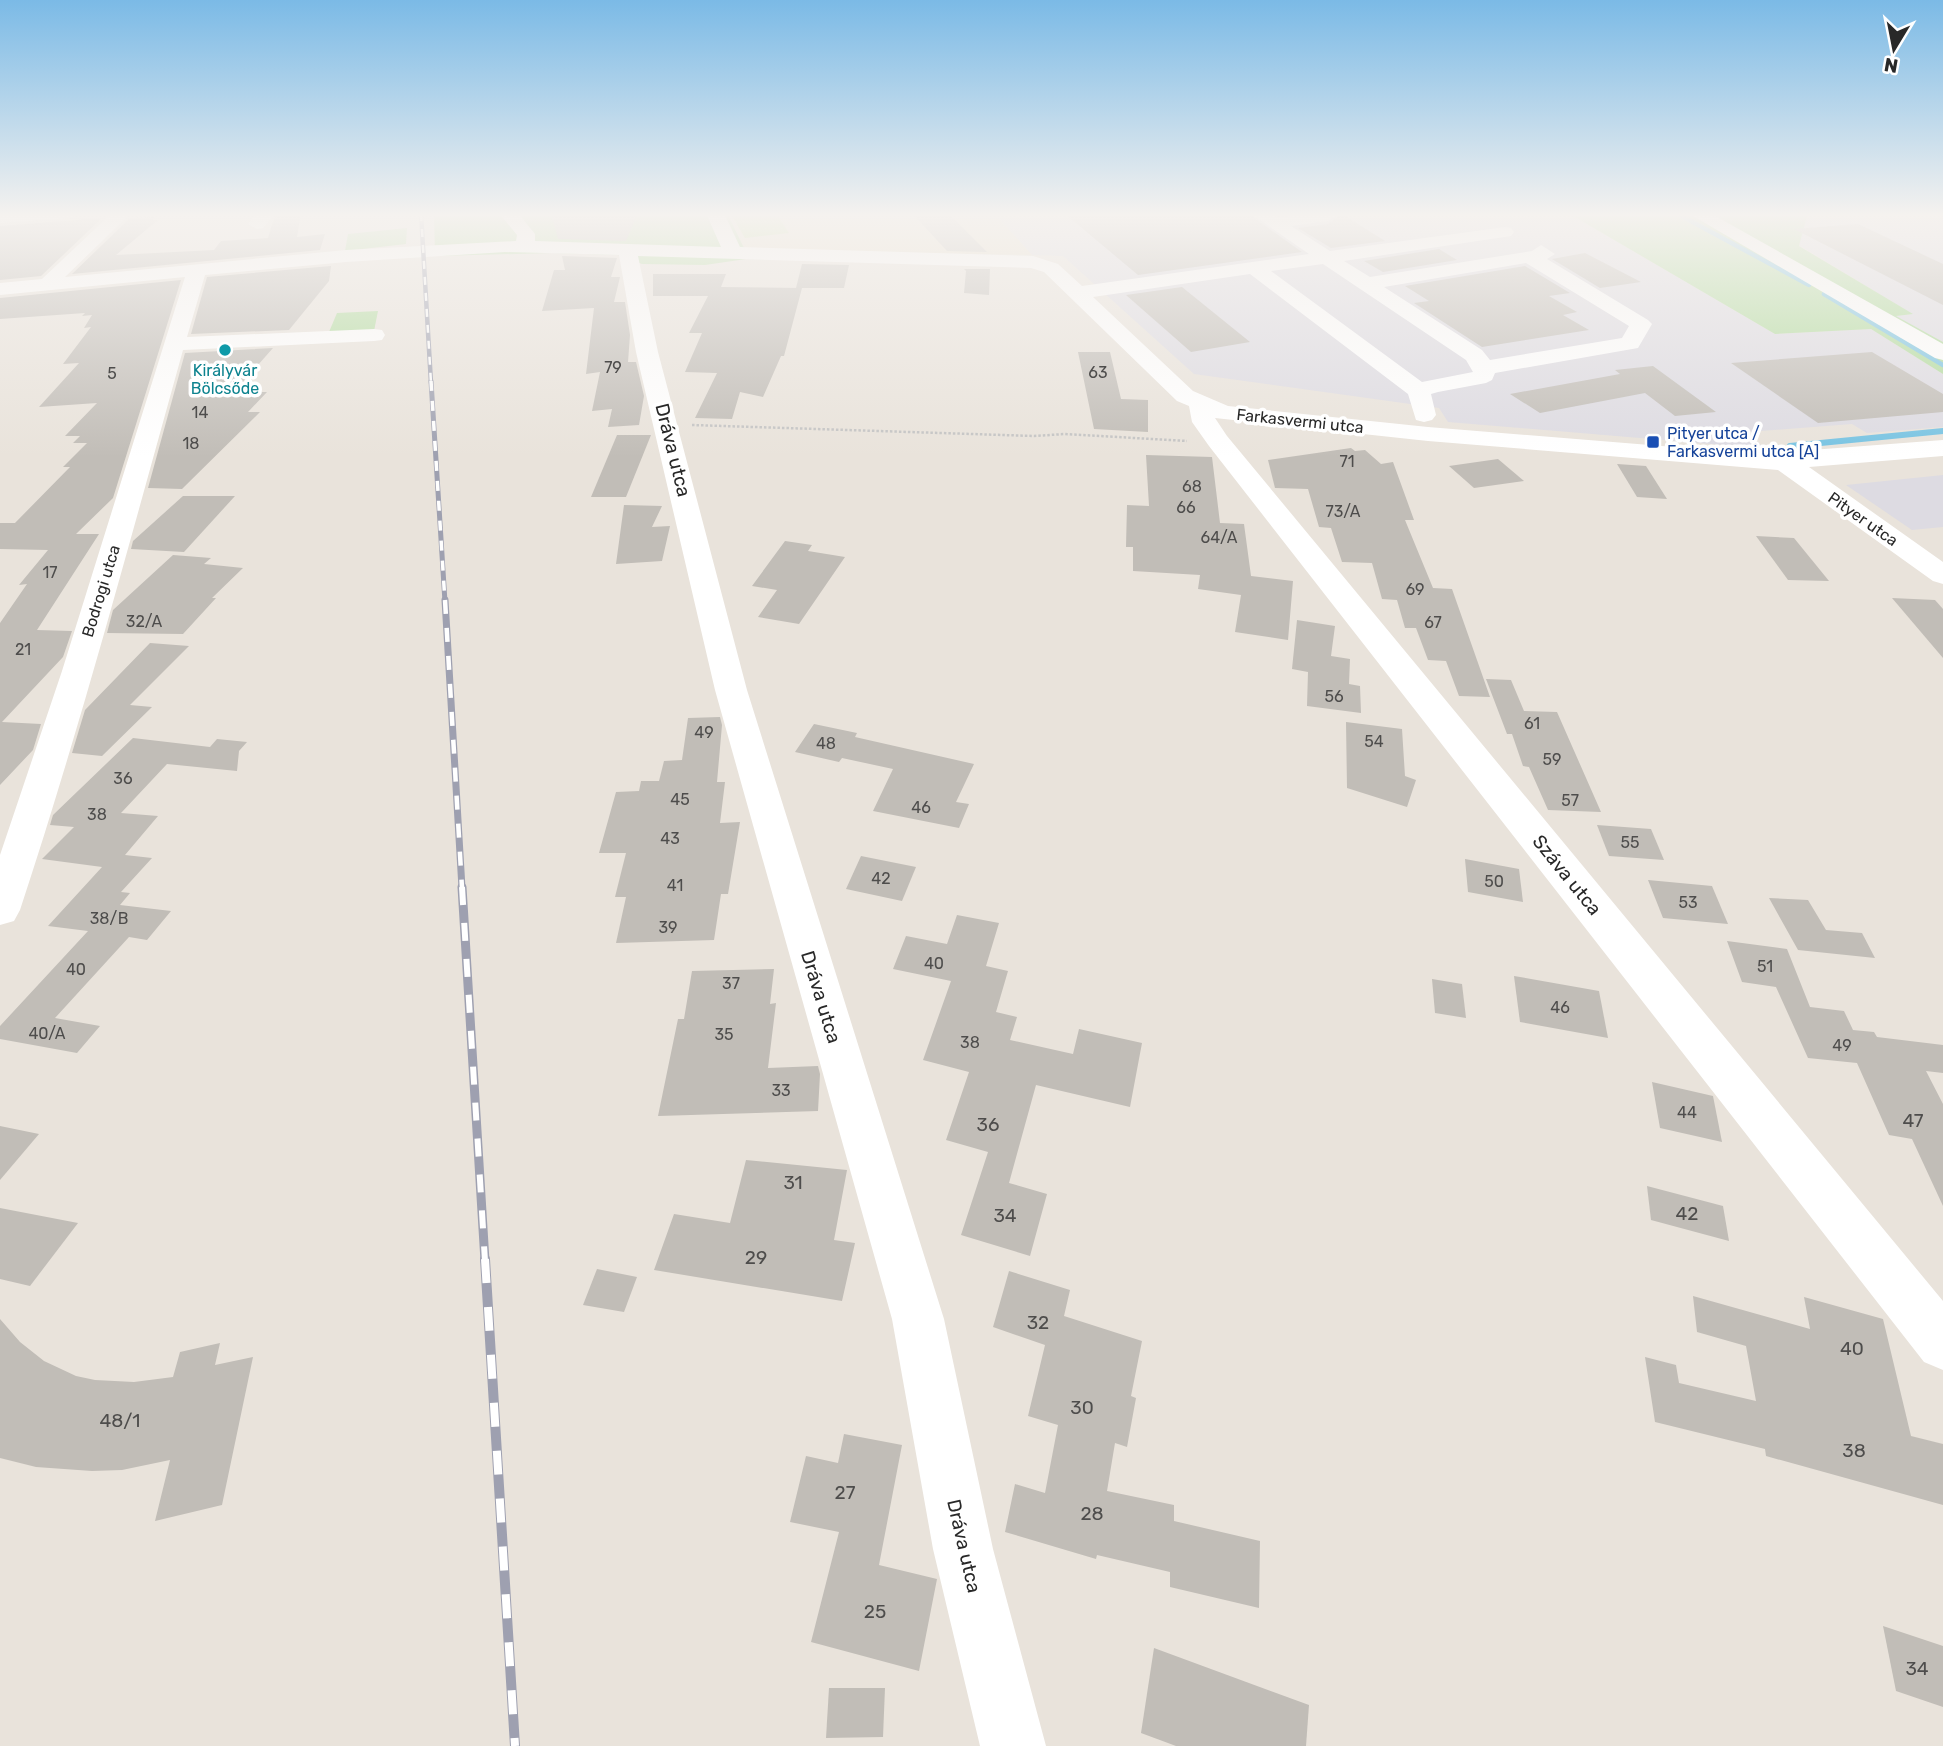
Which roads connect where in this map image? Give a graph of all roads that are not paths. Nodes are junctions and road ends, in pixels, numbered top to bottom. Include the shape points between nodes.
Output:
1 (189, 294) edge
2 (637, 294) edge
3 (1078, 294) edge
4 (1290, 294) edge
5 (1383, 294) edge
6 (1592, 294) edge
7 (1852, 294) edge
8 (374, 335) dead end
9 (174, 344) junction
10 (1943, 353) edge
11 (1483, 368) junction
12 (1419, 391) junction
13 (1200, 404) junction
14 (1428, 434) junction
15 (1943, 448) edge
16 (1786, 456) junction
17 (1849, 457) junction
18 (1881, 479) dead end
19 (1943, 575) edge
20 (0, 910) edge
21 (1943, 1343) edge
22 (1013, 1746) edge

1 - 9 street, Bodrogi utca
2 - 22 street, Dráva utca via 647,352 732,690 918,1319 963,1549
3 - 13 street, Farkasvermi utca via 1185,396
4 - 12 street
5 - 11 street via 1474,355
6 - 11 street via 1641,324 1630,343
7 - 10 street
8 - 9 street
9 - 20 street, Bodrogi utca via 37,808
11 - 12 street via 1485,375 1478,378
12 - 14 street
13 - 14 street, Farkasvermi utca via 1241,416
13 - 21 street, Száva utca via 1204,422 1218,441
14 - 16 street, Farkasvermi utca
15 - 17 street, Farkasvermi utca
16 - 17 street, Farkasvermi utca
16 - 19 street, Pityer utca
17 - 18 street

